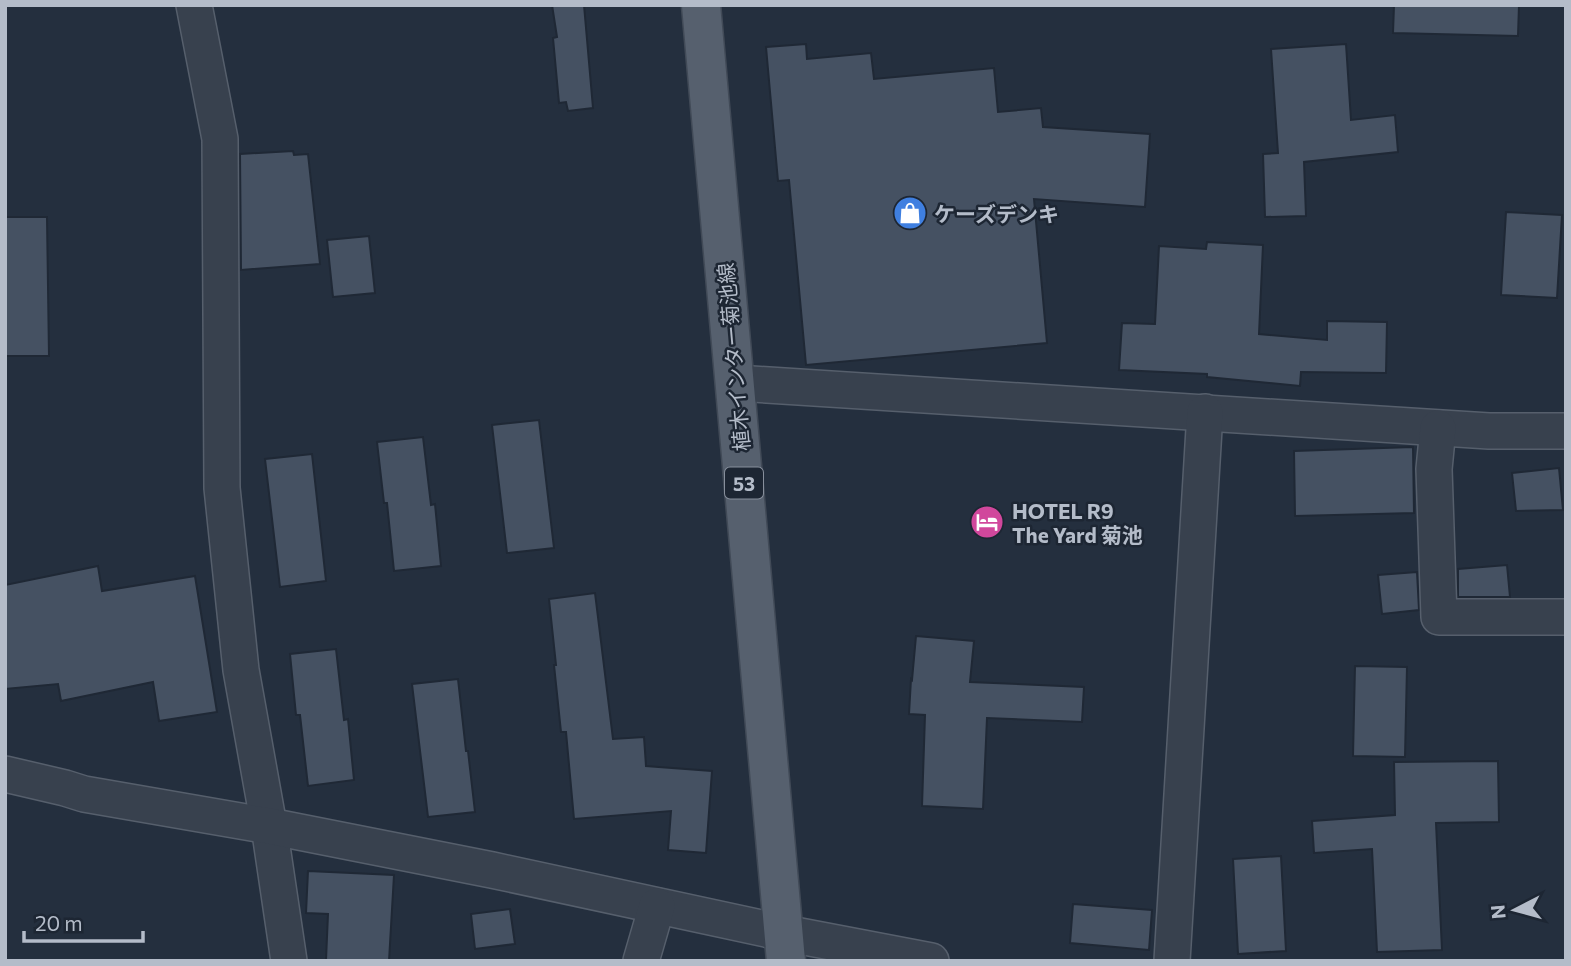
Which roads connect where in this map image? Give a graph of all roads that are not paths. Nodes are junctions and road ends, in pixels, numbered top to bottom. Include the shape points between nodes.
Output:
1 (194, 5) edge
2 (701, 5) edge
3 (736, 383) junction
4 (1205, 412) junction
5 (1438, 428) junction
6 (1566, 431) edge
7 (1566, 617) edge
8 (5, 774) edge
9 (269, 826) junction
10 (657, 906) junction
11 (785, 947) edge
12 (289, 961) edge
13 (642, 961) edge
14 (931, 961) edge
15 (1172, 961) edge

1 - 9 street via 220,139 222,488 241,670
2 - 3 main road, 植木インター菊池線 / 53
3 - 4 street
3 - 11 main road, 植木インター菊池線 / 53
4 - 5 street
4 - 15 street
5 - 6 street
5 - 7 street via 1434,469 1439,617
8 - 9 street via 84,794
9 - 10 street
9 - 12 street
10 - 11 street
10 - 13 street
11 - 14 street

